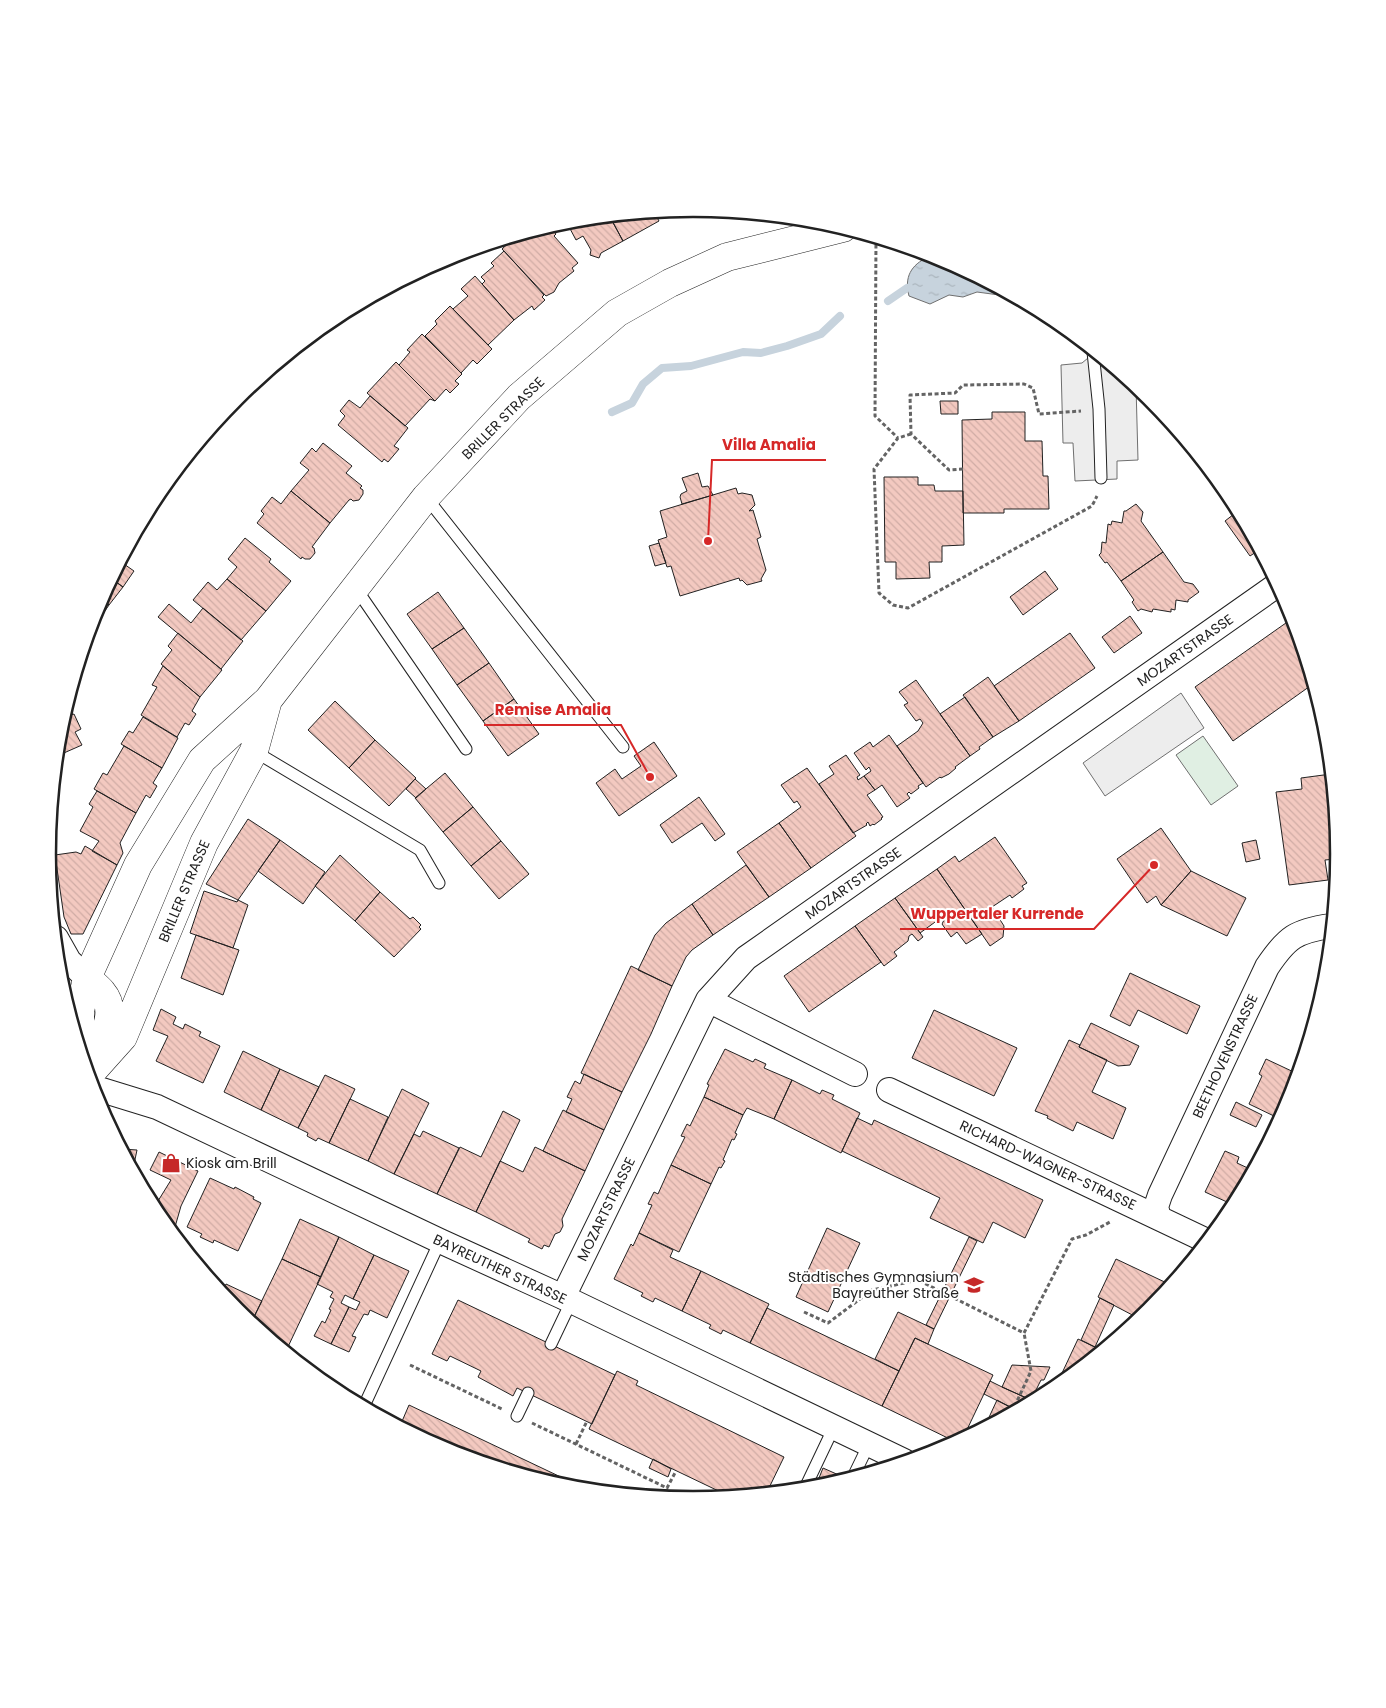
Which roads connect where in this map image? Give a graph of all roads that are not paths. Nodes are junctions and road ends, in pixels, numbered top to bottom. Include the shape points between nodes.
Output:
1 (828, 232) edge
2 (1094, 359) edge
3 (1101, 478) road end
4 (426, 497) junction
5 (355, 587) junction
6 (1272, 589) edge
7 (268, 700) junction
8 (623, 747) dead end
9 (466, 749) dead end
10 (254, 751) junction
11 (439, 883) dead end
12 (1325, 927) edge
13 (64, 953) edge
14 (87, 978) junction
15 (708, 1000) junction
16 (80, 1026) edge
17 (91, 1061) edge
18 (94, 1069) edge
19 (855, 1074) dead end
20 (102, 1090) edge
21 (889, 1090) dead end
22 (1159, 1218) junction
23 (1201, 1238) edge
24 (440, 1242) junction
25 (567, 1299) junction
26 (551, 1344) dead end
27 (528, 1393) dead end
28 (367, 1400) edge
29 (517, 1416) road end
30 (834, 1427) junction
31 (869, 1444) junction
32 (897, 1457) edge
33 (857, 1469) edge
34 (810, 1480) edge

1 - 4 main road, BRILLER STRASSE via 727,257 670,283 617,313 519,397
2 - 3 lane
4 - 5 main road, BRILLER STRASSE
4 - 8 lane
5 - 7 main road, BRILLER STRASSE
5 - 9 lane
6 - 15 street, MOZARTSTRASSE via 746,958
7 - 10 main road, BRILLER STRASSE
7 - 14 main road, BRILLER STRASSE via 202,760 138,865
10 - 11 lane via 420,850
10 - 18 main road, BRILLER STRASSE via 204,843 123,1037
12 - 22 street, BEETHOVENSTRASSE via 1295,935 1268,967 1160,1195 1156,1206
13 - 14 street
14 - 16 main road, BRILLER STRASSE
14 - 17 main road via 102,992 108,1002 110,1016
15 - 19 street
15 - 25 street, MOZARTSTRASSE
20 - 24 street, BAYREUTHER STRASSE via 157,1106
21 - 22 street, RICHARD-WAGNER-STRASSE
22 - 23 street, RICHARD-WAGNER-STRASSE
24 - 25 street, BAYREUTHER STRASSE
24 - 28 lane
25 - 26 lane
25 - 30 street, BAYREUTHER STRASSE
27 - 29 lane
30 - 31 street, BAYREUTHER STRASSE
30 - 34 lane
31 - 32 street, BAYREUTHER STRASSE
31 - 33 lane

